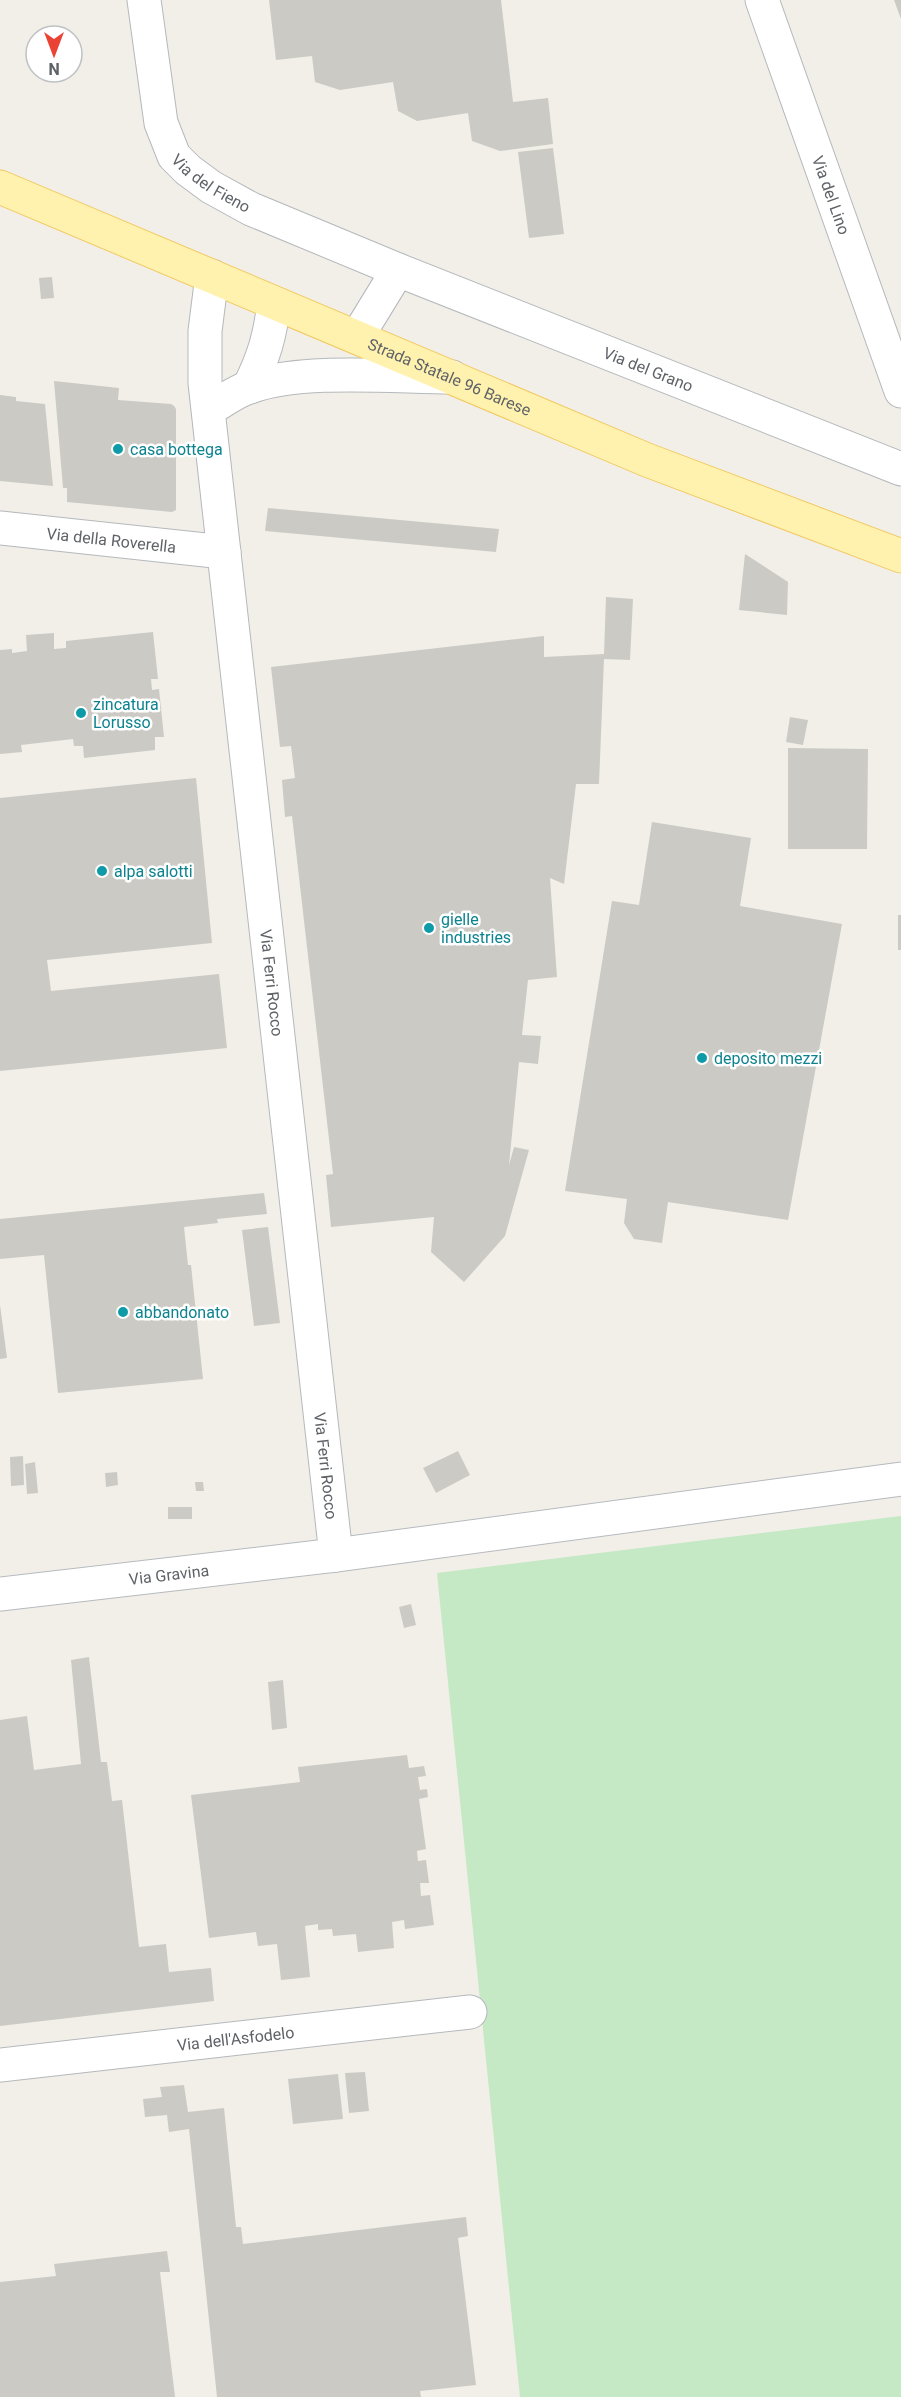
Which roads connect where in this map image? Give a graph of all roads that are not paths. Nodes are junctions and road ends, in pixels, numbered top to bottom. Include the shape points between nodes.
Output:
1 (144, 0) edge
2 (762, 0) edge
3 (0, 187) edge
4 (398, 270) junction
5 (212, 276) junction
6 (274, 303) junction
7 (888, 314) edge
8 (357, 337) junction
9 (452, 377) junction
10 (249, 387) junction
11 (901, 392) edge
12 (209, 409) junction
13 (901, 469) edge
14 (0, 528) edge
15 (224, 552) junction
16 (901, 556) edge
17 (901, 1479) edge
18 (336, 1555) junction
19 (0, 1594) edge
20 (470, 2012) dead end
21 (0, 2065) edge

1 - 4 street, Via del Fieno via 160,123 174,156 211,187 251,209
2 - 7 street, Via del Lino
3 - 5 main road, Strada Statale 96 Barese
4 - 8 street
4 - 13 street, Via del Grano
5 - 6 main road, Strada Statale 96 Barese
5 - 12 street, Via Ferri Rocco via 205,331
6 - 8 main road, Strada Statale 96 Barese
6 - 10 street via 263,360
7 - 11 street, Via del Lino
8 - 9 main road, Strada Statale 96 Barese
9 - 10 street via 329,376
9 - 16 main road, Strada Statale 96 Barese via 647,460
10 - 12 street
12 - 15 street, Via Ferri Rocco
14 - 15 street, Via della Roverella
15 - 18 street, Via Ferri Rocco
17 - 18 street, Via Gravina
18 - 19 street, Via Gravina
20 - 21 street, Via dell'Asfodelo

